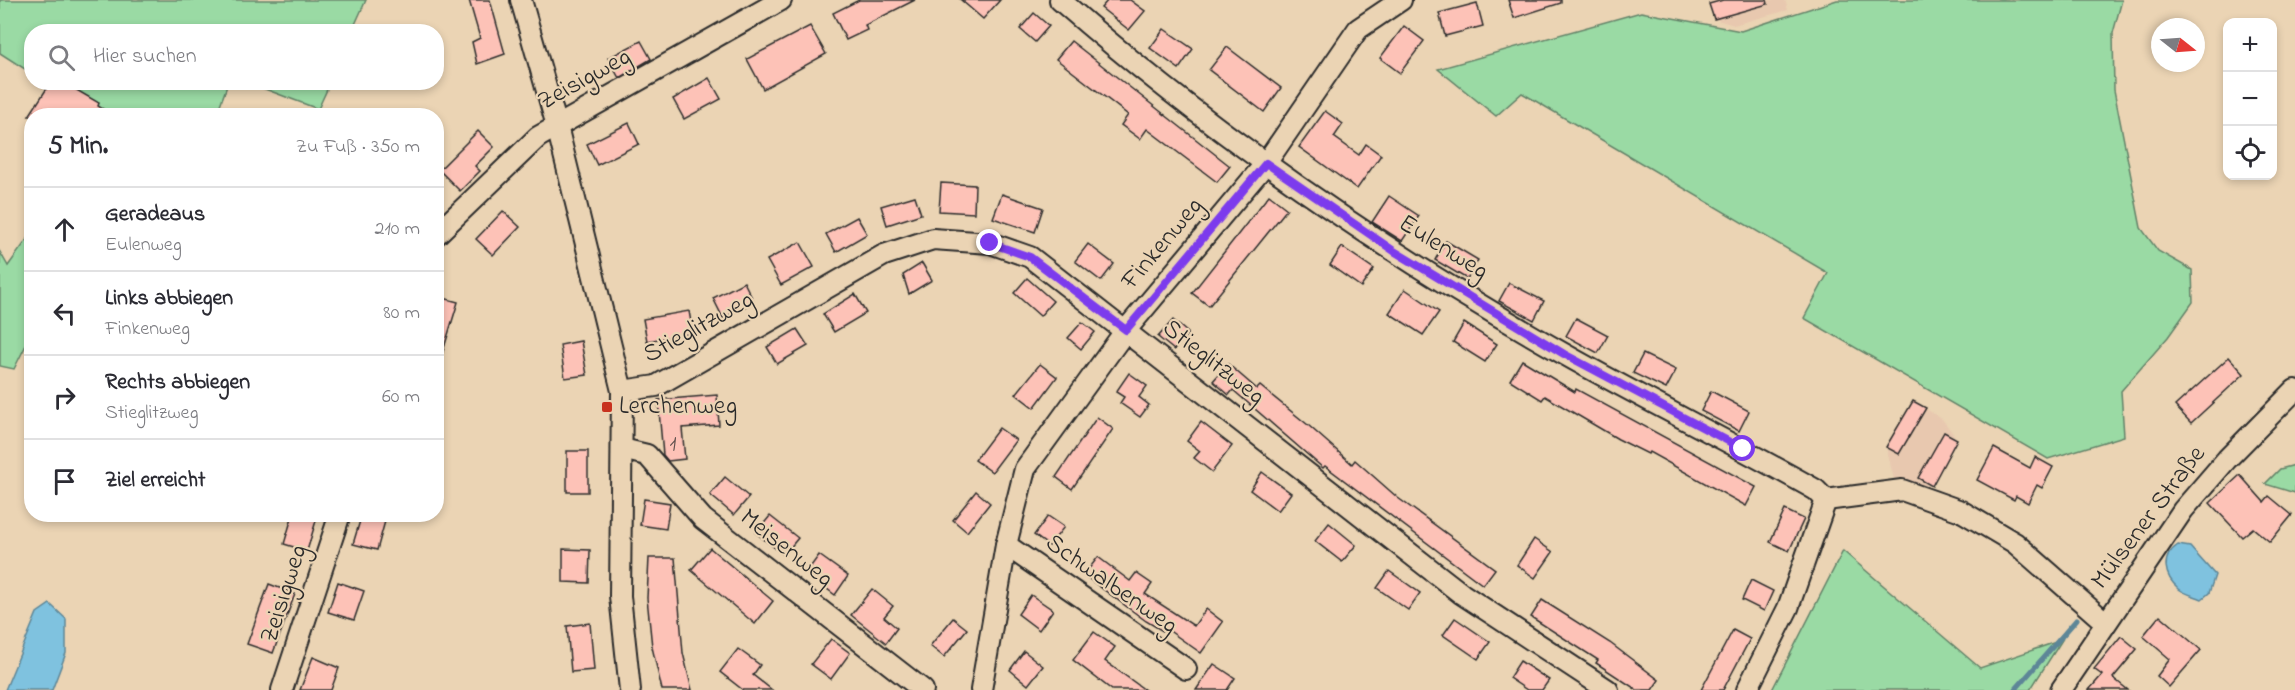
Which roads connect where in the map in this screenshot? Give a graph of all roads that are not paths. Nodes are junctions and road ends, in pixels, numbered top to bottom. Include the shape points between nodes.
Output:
1 (521, 0) edge
2 (781, 0) edge
3 (1060, 0) edge
4 (1401, 0) edge
5 (557, 126) junction
6 (1266, 163) junction
7 (444, 227) edge
8 (1126, 330) junction
9 (2295, 390) edge
10 (622, 391) junction
11 (622, 449) junction
12 (1826, 500) junction
13 (337, 522) edge
14 (1006, 545) junction
15 (2105, 622) junction
16 (1186, 669) dead end
17 (282, 690) edge
18 (630, 690) edge
19 (924, 690) edge
20 (981, 690) edge
21 (1608, 690) edge
22 (1748, 690) edge
23 (2061, 690) edge

1 - 5 street
2 - 5 street, Zeisigweg
3 - 6 street, Eulenweg
4 - 6 street, Finkenweg via 1358,30
5 - 7 street, Zeisigweg via 538,137
5 - 10 street
6 - 8 street, Finkenweg
6 - 12 street, Eulenweg via 1394,251 1554,348 1774,466
8 - 10 street, Stieglitzweg via 1030,257 990,243 933,239 884,255 656,386
8 - 14 street, Finkenweg via 1025,469
8 - 21 street, Stieglitzweg via 1462,594
9 - 15 street, Mülsener Straße via 2183,510
10 - 11 street
11 - 18 street via 620,596
11 - 19 street, Meisenweg via 647,455 703,519
12 - 15 street via 1902,490 1961,511 2014,543
12 - 22 street via 1788,608
13 - 17 street, Zeisigweg
14 - 16 street, Schwalbenweg
14 - 20 street, Finkenweg
15 - 23 street, Mülsener Straße

